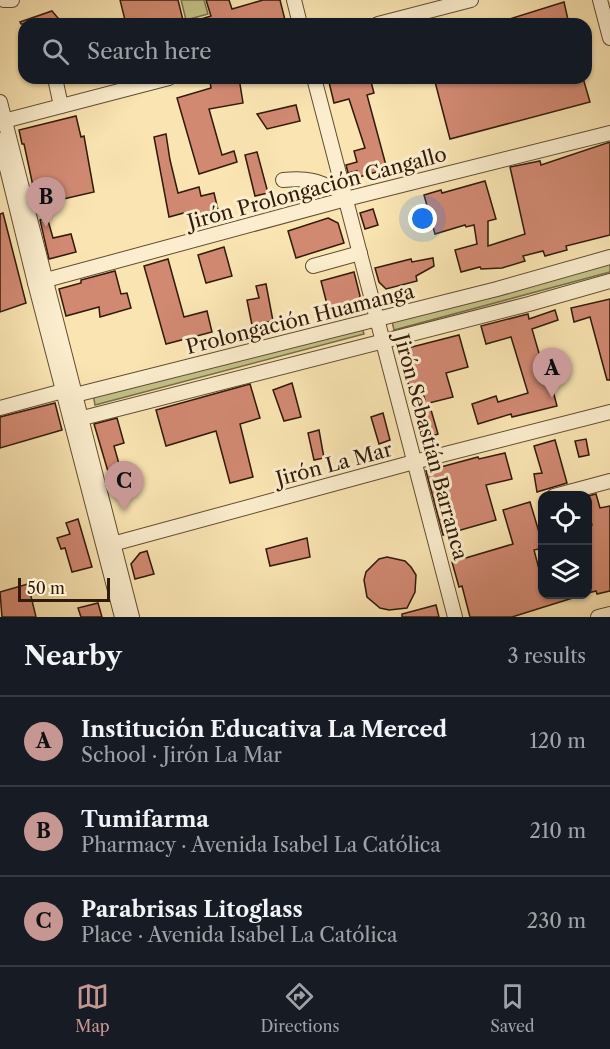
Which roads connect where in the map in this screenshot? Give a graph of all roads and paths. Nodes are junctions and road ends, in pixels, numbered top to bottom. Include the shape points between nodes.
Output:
1 (4, 0) edge
2 (12, 0) edge
3 (294, 0) edge
4 (471, 0) edge
5 (600, 0) edge
6 (298, 18) edge
7 (401, 18) edge
8 (610, 38) edge
9 (56, 84) edge
10 (146, 84) edge
11 (316, 84) edge
12 (0, 102) edge
13 (61, 106) junction
14 (2, 121) edge
15 (610, 133) edge
16 (0, 140) edge
17 (283, 180) dead end
18 (345, 196) junction
19 (360, 253) junction
20 (610, 257) edge
21 (313, 266) dead end
22 (610, 281) edge
23 (40, 282) junction
24 (377, 319) junction
25 (383, 342) junction
26 (69, 393) junction
27 (0, 408) edge
28 (610, 412) edge
29 (76, 420) junction
30 (414, 462) junction
31 (610, 481) edge
32 (570, 491) edge
33 (109, 545) junction
34 (610, 614) edge
35 (122, 617) edge
36 (132, 617) edge
37 (455, 617) edge
38 (598, 617) edge

1 - 2 street
3 - 6 street
4 - 7 street
5 - 8 street
9 - 13 street
10 - 13 street
11 - 18 street, Jirón Sebastián Barranca
12 - 14 street
13 - 14 street
14 - 23 street
15 - 18 street, Jirón Prolongación Cangallo
16 - 23 street
17 - 18 street via 303,178
18 - 19 street, Jirón Sebastián Barranca
18 - 23 street, Jirón Prolongación Cangallo
19 - 21 street
19 - 24 street, Jirón Sebastián Barranca
20 - 24 street, Prolongación Huamanga
22 - 25 street
23 - 26 street
24 - 25 street, Jirón Sebastián Barranca
24 - 26 street, Prolongación Huamanga
25 - 29 street
25 - 30 street, Jirón Sebastián Barranca
26 - 27 street, Prolongación Huamanga
26 - 29 street
28 - 30 street, Jirón La Mar
29 - 33 street
30 - 33 street, Jirón La Mar
30 - 37 street, Jirón Sebastián Barranca
31 - 32 street
33 - 35 street
33 - 36 street
34 - 38 street

